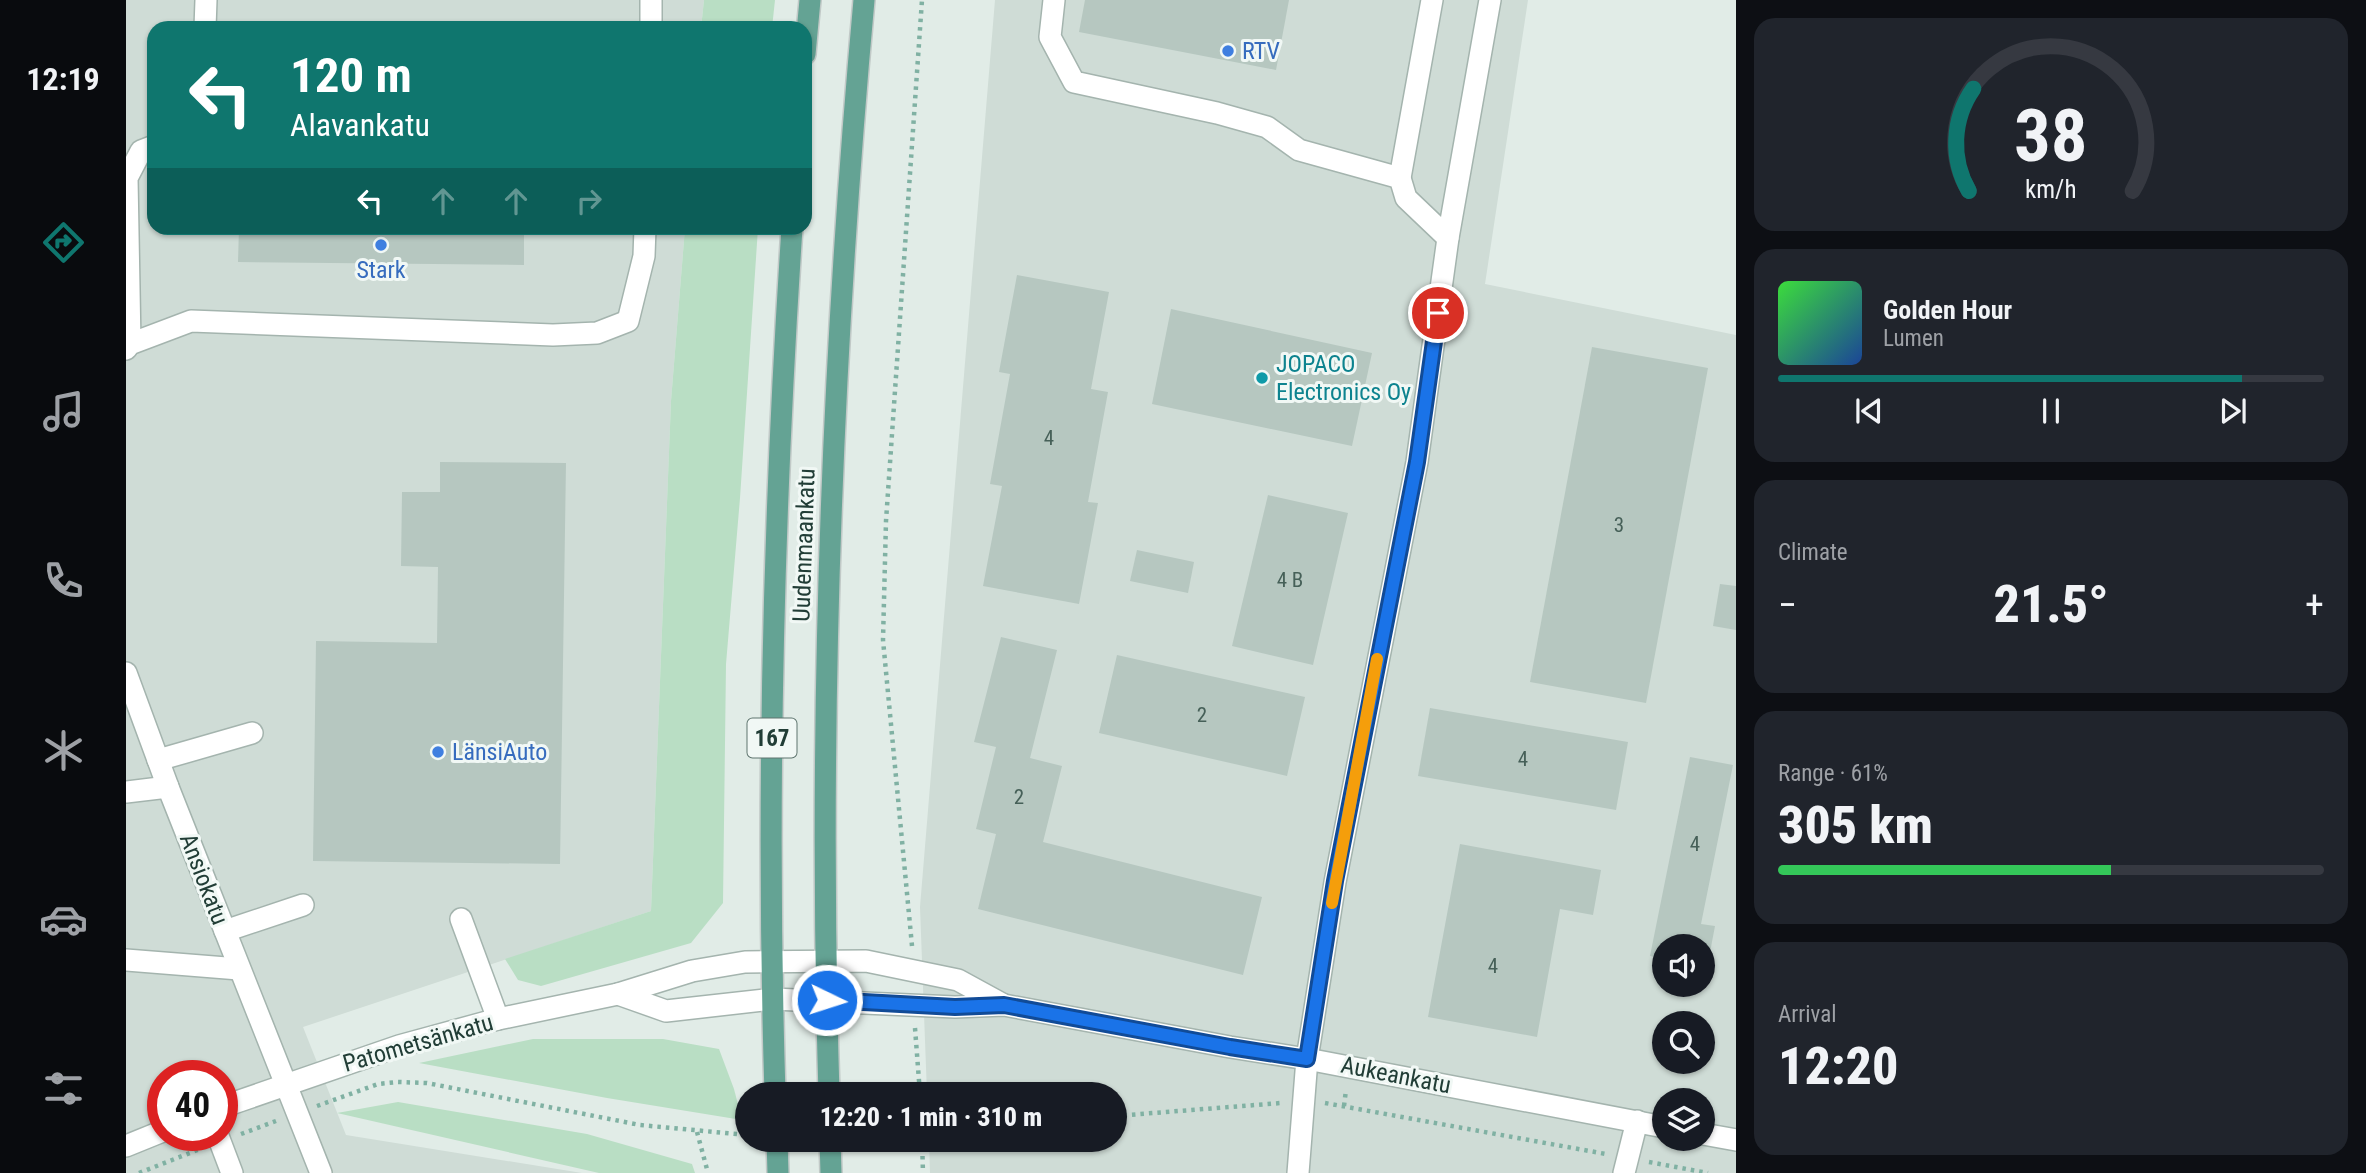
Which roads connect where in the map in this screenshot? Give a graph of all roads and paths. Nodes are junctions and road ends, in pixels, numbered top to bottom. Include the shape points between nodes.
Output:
1 (206, 0) edge
2 (651, 0) edge
3 (810, 0) edge
4 (864, 0) edge
5 (922, 0) edge
6 (1054, 0) edge
7 (1432, 0) edge
8 (1490, 0) edge
9 (205, 21) edge
10 (650, 21) edge
11 (808, 21) edge
12 (147, 149) edge
13 (1400, 178) junction
14 (645, 235) edge
15 (792, 235) edge
16 (1448, 238) junction
17 (128, 347) edge
18 (126, 673) edge
19 (252, 733) dead end
20 (158, 760) junction
21 (168, 787) junction
22 (126, 792) edge
23 (303, 905) dead end
24 (461, 919) dead end
25 (225, 931) junction
26 (912, 946) dead end
27 (126, 960) edge
28 (772, 962) junction
29 (826, 962) junction
30 (239, 969) junction
31 (618, 994) junction
32 (773, 999) junction
33 (827, 1000) junction
34 (1004, 1005) junction
35 (498, 1019) junction
36 (915, 1027) dead end
37 (1307, 1059) junction
38 (775, 1082) edge
39 (829, 1082) edge
40 (919, 1082) edge
41 (285, 1084) junction
42 (238, 1101) edge
43 (1304, 1101) junction
44 (297, 1114) junction
45 (1127, 1115) edge
46 (1637, 1122) junction
47 (1652, 1125) edge
48 (697, 1132) junction
49 (238, 1133) edge
50 (735, 1134) edge
51 (1715, 1136) edge
52 (147, 1137) edge
53 (1736, 1140) edge
54 (126, 1146) edge
55 (191, 1151) edge
56 (224, 1151) edge
57 (777, 1152) edge
58 (830, 1152) edge
59 (922, 1152) edge
60 (1625, 1166) edge
61 (139, 1173) edge
62 (232, 1173) edge
63 (321, 1173) edge
64 (708, 1173) edge
65 (778, 1173) edge
66 (831, 1173) edge
67 (923, 1173) edge
68 (1298, 1173) edge
69 (1708, 1173) edge

1 - 9 street
2 - 10 street
3 - 11 main road
4 - 29 main road, Uudenmaankatu via 848,180 828,577
5 - 26 path via 888,494 883,640
6 - 13 street via 1049,37 1074,82 1266,127 1299,150
7 - 13 street
8 - 16 street
12 - 17 street via 141,151 127,178
13 - 16 street via 1406,198
14 - 17 street via 628,321 597,333 191,321
15 - 28 main road, Uudenmaankatu / 167 via 777,514
16 - 37 street via 1417,462 1338,868
18 - 20 street, Ansiokatu
19 - 20 street
20 - 21 street, Ansiokatu
21 - 22 street
21 - 25 street, Ansiokatu
23 - 25 street
24 - 35 street
25 - 30 street, Ansiokatu
27 - 30 street
28 - 29 street, Patometsänkatu
28 - 31 street, Patometsänkatu via 692,971
28 - 32 main road, Uudenmaankatu / 167
29 - 33 main road, Uudenmaankatu
29 - 34 street, Aukeankatu via 866,961 958,980
30 - 41 street, Ansiokatu
31 - 32 street via 666,1011
31 - 35 street, Patometsänkatu
32 - 33 street, Aukeankatu
32 - 38 main road, Uudenmaankatu / 167
33 - 34 street, Aukeankatu
33 - 39 main road, Uudenmaankatu
34 - 37 street, Aukeankatu
35 - 41 street, Patometsänkatu
36 - 40 path
37 - 43 street
37 - 46 street, Aukeankatu
41 - 42 street, Patometsänkatu
41 - 44 street, Ansiokatu
43 - 45 path
43 - 60 path
43 - 68 street
44 - 48 path via 377,1084 427,1083
44 - 49 path
44 - 63 street, Ansiokatu
46 - 47 street, Aukeankatu
46 - 60 street
48 - 50 path
48 - 64 path
51 - 53 street
52 - 54 street
55 - 61 path
56 - 62 street
57 - 65 main road
58 - 66 main road
59 - 67 path
60 - 69 path

